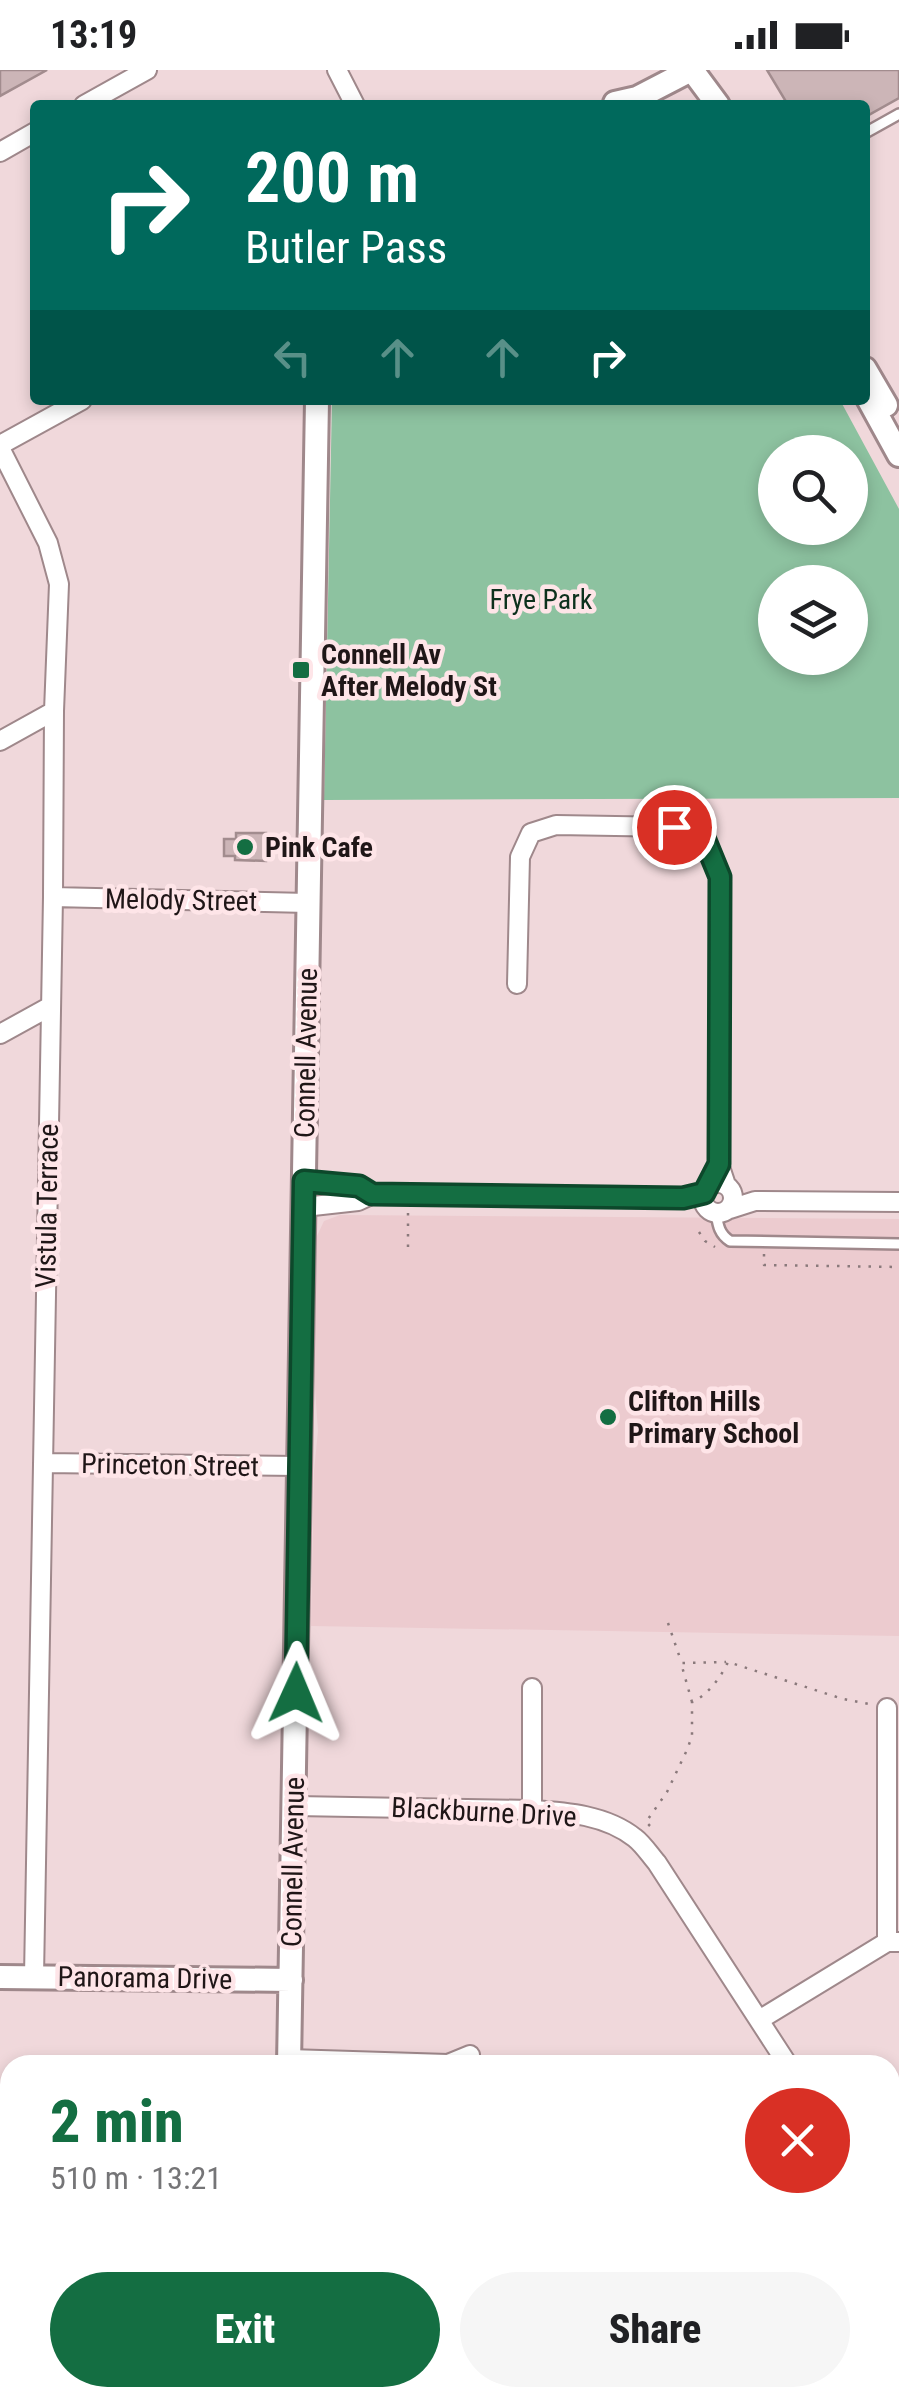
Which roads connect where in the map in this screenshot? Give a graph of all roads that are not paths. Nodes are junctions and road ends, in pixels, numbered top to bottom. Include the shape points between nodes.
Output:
1 (147, 70) edge
2 (336, 70) edge
3 (681, 71) edge
4 (93, 100) edge
5 (352, 100) edge
6 (618, 100) edge
7 (700, 100) edge
8 (713, 100) edge
9 (899, 114) edge
10 (870, 130) edge
11 (30, 135) edge
12 (0, 152) edge
13 (870, 377) edge
14 (870, 402) edge
15 (73, 405) edge
16 (316, 405) edge
17 (899, 424) edge
18 (0, 447) edge
19 (899, 455) edge
20 (54, 711) junction
21 (0, 741) edge
22 (53, 898) junction
23 (308, 903) junction
24 (518, 984) dead end
25 (50, 1006) junction
26 (0, 1034) edge
27 (304, 1181) junction
28 (372, 1194) junction
29 (717, 1197) junction
30 (899, 1202) edge
31 (304, 1206) junction
32 (899, 1244) edge
33 (43, 1463) junction
34 (298, 1466) junction
35 (532, 1688) dead end
36 (887, 1708) dead end
37 (294, 1806) junction
38 (532, 1810) junction
39 (893, 1942) edge
40 (0, 1976) edge
41 (34, 1977) junction
42 (291, 1980) junction
43 (759, 2020) junction
44 (289, 2055) edge
45 (782, 2055) edge

1 - 4 street
2 - 5 street
3 - 6 street
3 - 7 street
3 - 8 street
9 - 10 lane
11 - 12 street
13 - 17 street
14 - 19 street
15 - 18 street
16 - 23 street, Connell Avenue
18 - 20 street, Vistula Terrace via 48,544 59,584
20 - 21 street
20 - 22 street, Vistula Terrace
22 - 23 street, Melody Street
22 - 25 street, Vistula Terrace
23 - 27 street, Connell Avenue
24 - 29 street via 520,857 531,834 556,826 674,827 704,838 720,877
25 - 26 street
25 - 33 street, Vistula Terrace
27 - 28 street via 359,1186
27 - 31 street, Connell Avenue
28 - 29 street
28 - 31 street
29 - 30 street
29 - 32 lane via 718,1228 730,1241
31 - 34 street, Connell Avenue
33 - 34 street, Princeton Street
33 - 41 street, Vistula Terrace
34 - 37 street, Connell Avenue
35 - 38 street
36 - 39 street
37 - 38 street, Blackburne Drive
37 - 42 street, Connell Avenue
38 - 43 street, Blackburne Drive via 570,1812 635,1838
39 - 43 street
40 - 41 street, Panorama Drive
41 - 42 street, Panorama Drive
42 - 44 street, Connell Avenue
43 - 45 street, Blackburne Drive

